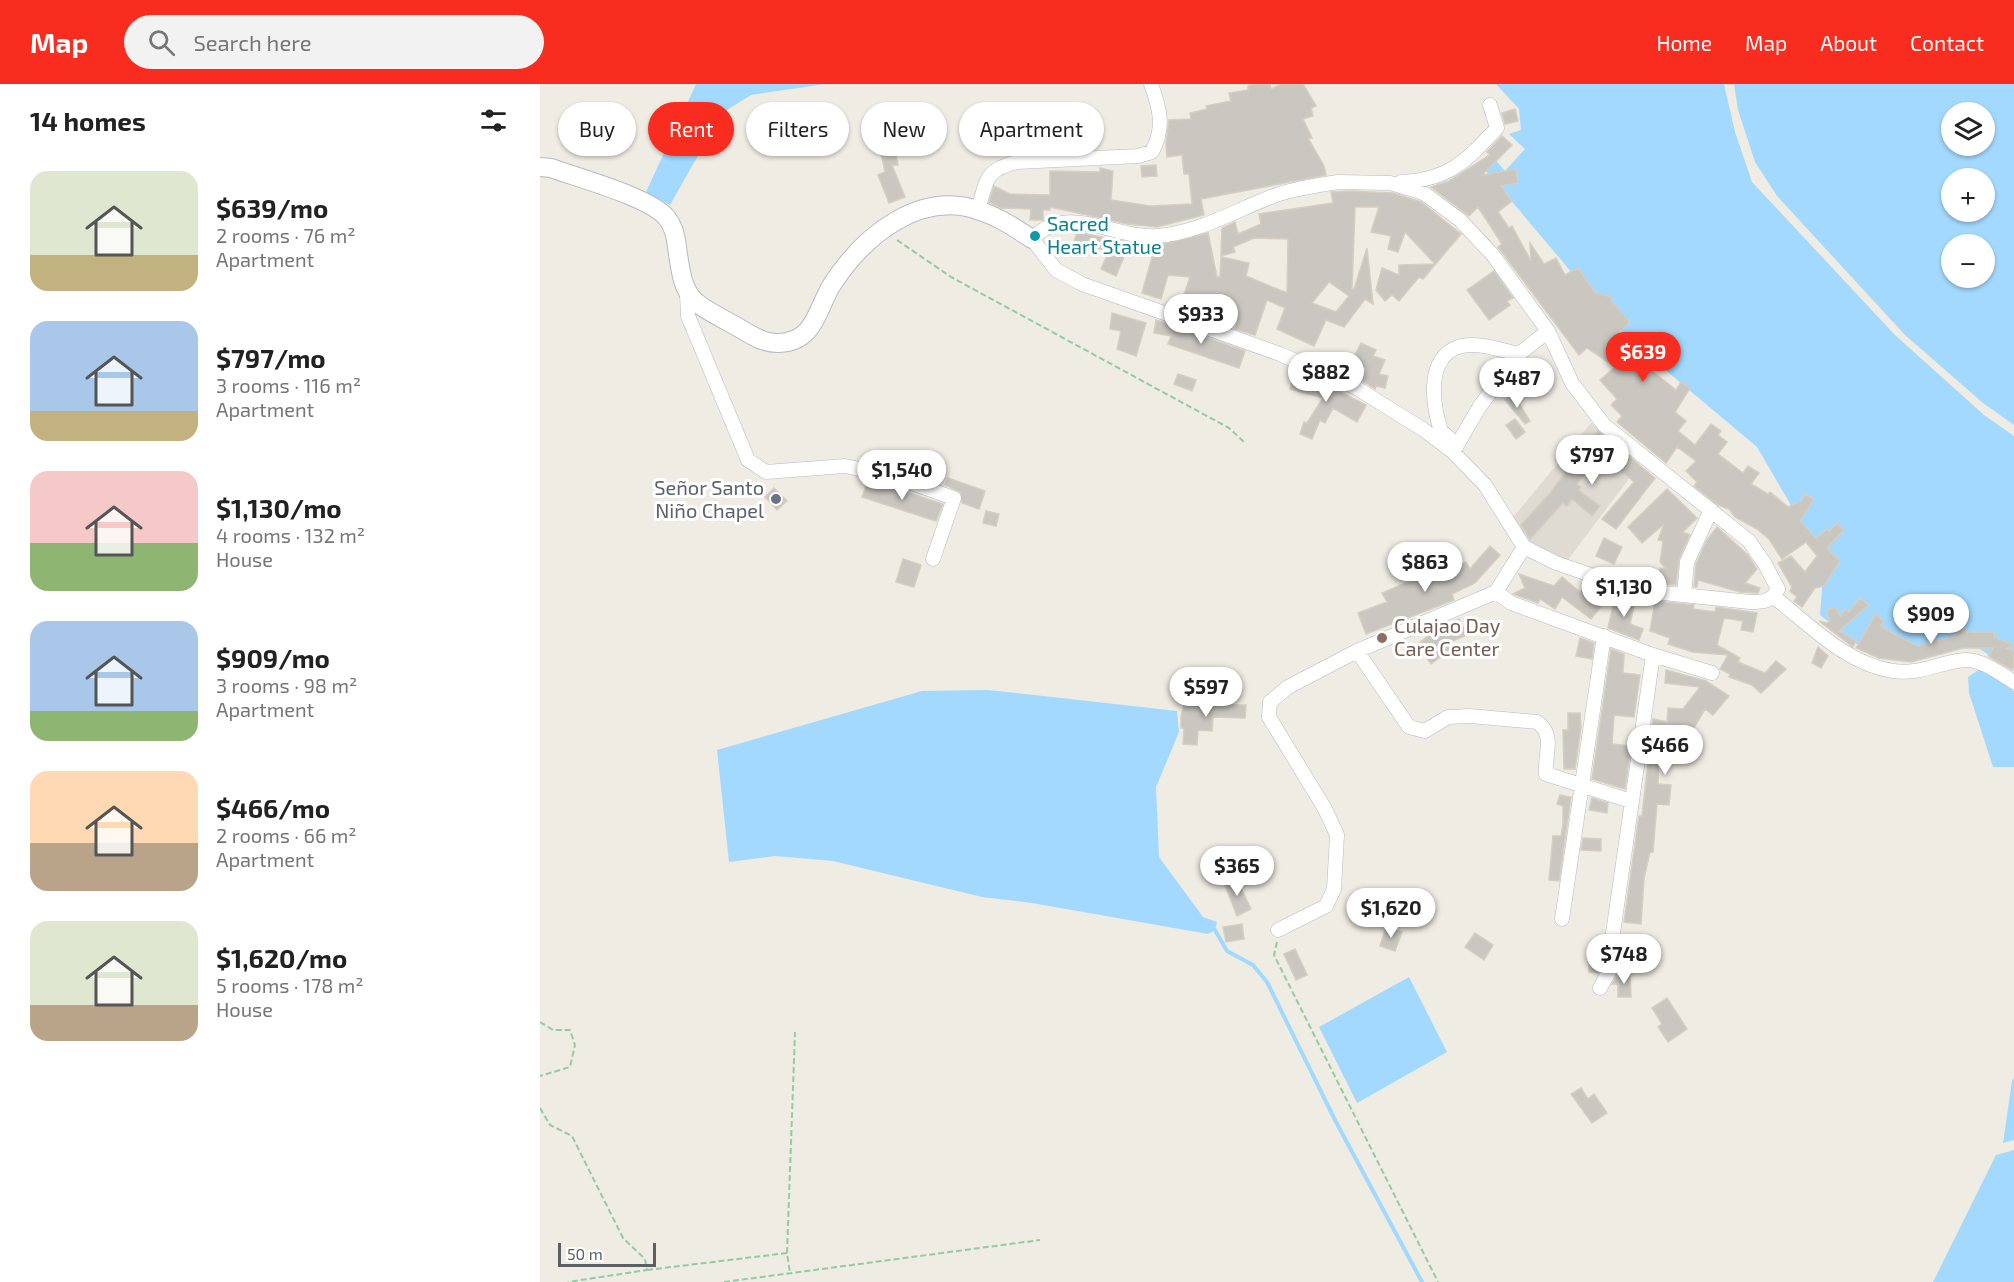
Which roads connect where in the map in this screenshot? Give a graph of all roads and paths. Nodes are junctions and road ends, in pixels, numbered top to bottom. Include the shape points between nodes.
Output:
1 (1151, 84) edge
2 (1490, 105) dead end
3 (540, 167) edge
4 (1390, 183) junction
5 (978, 210) junction
6 (882, 230) junction
7 (1032, 239) junction
8 (687, 294) junction
9 (1548, 331) junction
10 (1519, 354) junction
11 (1244, 442) dead end
12 (1455, 449) junction
13 (1711, 510) junction
14 (1524, 547) junction
15 (933, 559) dead end
16 (1496, 592) junction
17 (1684, 595) junction
18 (1774, 597) junction
19 (1604, 636) junction
20 (1357, 651) junction
21 (1653, 655) junction
22 (1712, 673) dead end
23 (2014, 682) edge
24 (1583, 788) junction
25 (1631, 801) junction
26 (1562, 919) dead end
27 (1278, 930) joint
28 (1600, 988) dead end
29 (540, 1022) edge
30 (795, 1032) dead end
31 (540, 1076) edge
32 (540, 1108) edge
33 (1040, 1240) dead end
34 (787, 1253) junction
35 (647, 1270) junction
36 (790, 1273) junction
37 (747, 1281) edge
38 (568, 1282) edge
39 (724, 1282) edge
40 (1438, 1282) edge

1 - 5 street via 1161,111 1161,136 1152,152 1017,162 998,167 988,176
2 - 4 street via 1497,129 1462,164 1424,181
3 - 8 street via 658,210 675,231 681,279
4 - 7 street via 1338,182 1279,194 1220,219 1156,237 1078,223 1044,227
4 - 9 street via 1425,194 1475,234
5 - 6 street via 944,206 917,209
5 - 7 street
6 - 8 street via 831,285 806,335 793,341 761,340 698,305
6 - 11 path via 951,277 1229,428
7 - 12 street via 1056,270 1083,284 1328,373
8 - 15 street via 688,316 748,460 766,472 845,466 888,475 954,498
9 - 10 street
9 - 13 street via 1572,382 1604,425
10 - 12 street via 1480,406
10 - 12 street via 1475,346 1459,347 1445,355 1436,371 1437,419
12 - 14 street via 1485,485
13 - 17 street via 1687,562
13 - 18 street via 1749,541 1778,590
14 - 16 street
14 - 17 street via 1556,563 1635,590
16 - 19 street via 1511,603
16 - 20 street
17 - 18 street via 1750,602 1766,602
18 - 23 street via 1848,656 1871,666 1919,672 1966,660
19 - 21 street
19 - 24 street
20 - 24 street via 1409,727 1425,730 1448,717 1470,716 1537,722 1549,736 1546,774
20 - 27 street via 1288,687 1270,702 1269,717 1337,835 1334,889 1326,906
21 - 22 street
21 - 25 street
24 - 25 street
24 - 26 street
25 - 28 street via 1612,940 1614,963
27 - 40 path via 1274,956
29 - 31 path via 553,1030 570,1030 575,1045 570,1067
30 - 34 path
32 - 35 path via 550,1125 572,1136 623,1238 645,1259
33 - 36 path
34 - 35 path
34 - 36 path
35 - 38 path
36 - 37 path
37 - 39 path

